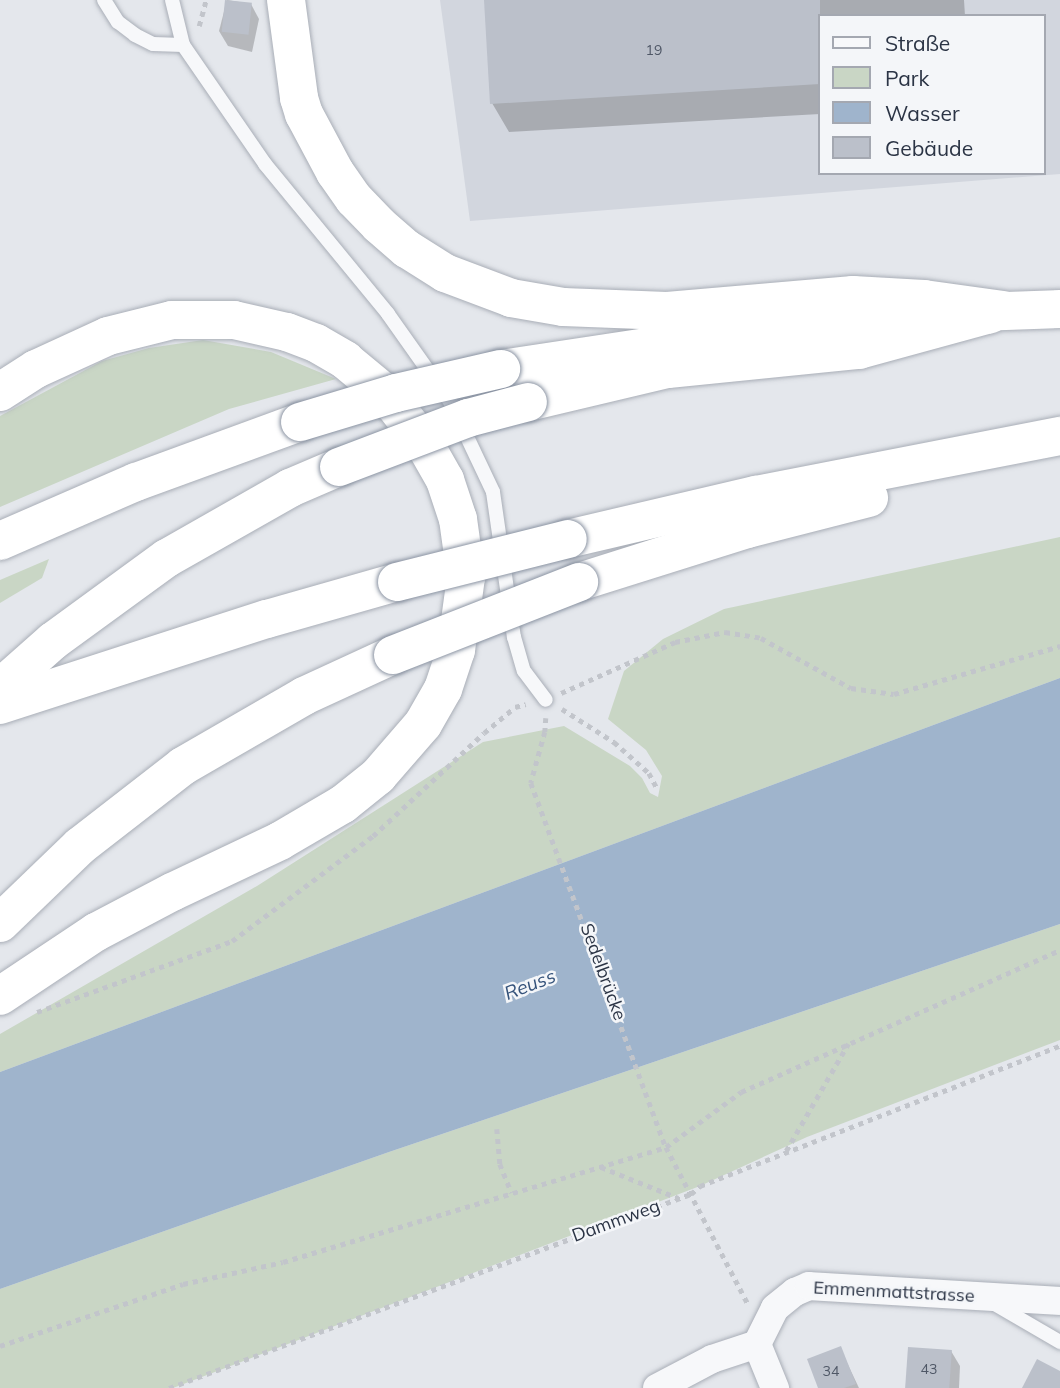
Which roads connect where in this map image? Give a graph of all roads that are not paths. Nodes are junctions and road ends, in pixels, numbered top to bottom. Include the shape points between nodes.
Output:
1 (104, 0) edge
2 (172, 0) edge
3 (269, 0) edge
4 (286, 0) edge
5 (310, 0) edge
6 (183, 45) junction
7 (295, 81) junction
8 (1060, 309) edge
9 (1003, 310) junction
10 (0, 392) edge
11 (1060, 436) edge
12 (1060, 460) edge
13 (0, 541) edge
14 (0, 688) edge
15 (546, 700) road end
16 (0, 705) edge
17 (0, 923) edge
18 (13, 1006) edge
19 (980, 1296) junction
20 (1060, 1301) edge
21 (1060, 1342) edge
22 (757, 1343) junction
23 (657, 1388) edge
24 (775, 1388) edge

1 - 6 lane via 118,22 135,35 153,44
2 - 6 lane
3 - 7 highway via 274,35
4 - 7 highway
5 - 7 highway
6 - 15 lane via 265,164 388,314 451,403 493,492 514,637 524,671
7 - 9 highway via 304,114 335,172 379,225 446,273 511,298 563,307 667,310 853,295
8 - 9 highway
9 - 13 highway, bridge via 706,338 501,369 396,393 300,422 136,482
9 - 14 highway, bridge via 859,350 668,369 468,418 290,488 211,531 119,590
10 - 18 highway via 36,369 108,336 172,320 234,320 316,343 386,394 424,443 445,480 458,519 466,577 456,650 443,688 423,724 378,776 343,804 280,841 96,932
11 - 16 highway, bridge via 755,495 397,582
12 - 17 highway, bridge via 858,500 747,529 579,582 393,655 304,696 183,766 80,846
19 - 20 street, Emmenmattstrasse
19 - 21 lane
19 - 22 street, Emmenmattstrasse via 809,1286 775,1308
22 - 23 street via 712,1359
22 - 24 street

